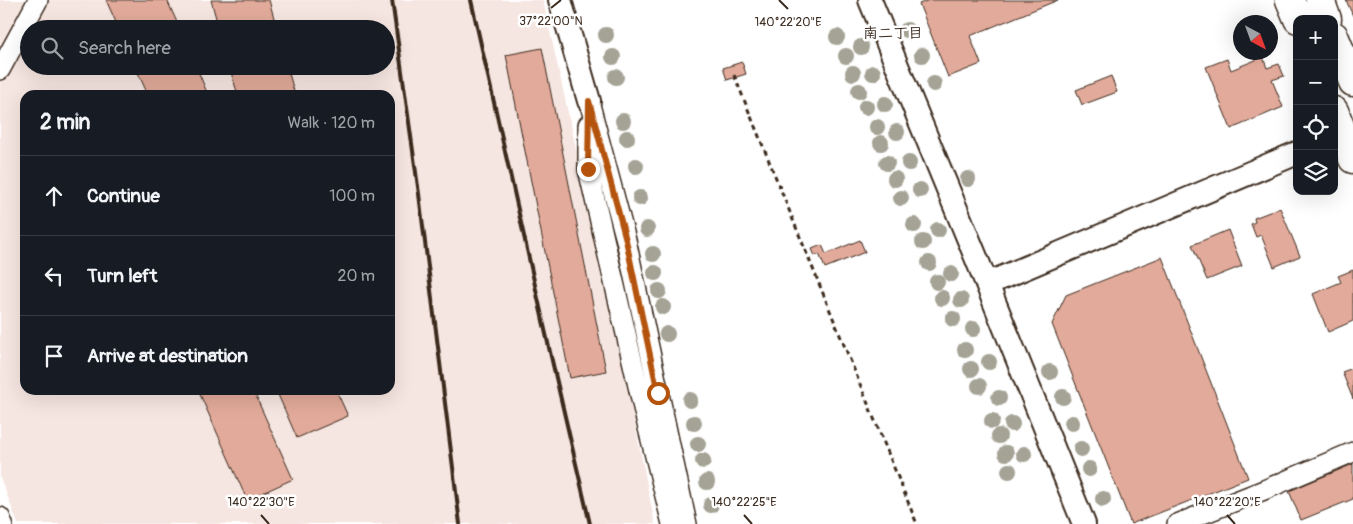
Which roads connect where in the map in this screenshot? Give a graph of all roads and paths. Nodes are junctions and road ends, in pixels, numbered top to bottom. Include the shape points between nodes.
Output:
1 (38, 0) edge
2 (560, 0) edge
3 (870, 0) edge
4 (1290, 0) edge
5 (1320, 0) edge
6 (1296, 15) edge
7 (1326, 15) edge
8 (27, 20) edge
9 (20, 33) edge
10 (1338, 46) edge
11 (0, 70) edge
12 (734, 75) dead end
13 (1353, 82) edge
14 (589, 101) junction
15 (1293, 156) edge
16 (987, 284) junction
17 (1353, 452) edge
18 (0, 517) edge
19 (2, 524) edge
20 (672, 524) edge
21 (686, 524) edge
22 (918, 524) edge
23 (1084, 524) edge
24 (1177, 524) edge

1 - 8 street
2 - 14 street
3 - 16 street
4 - 6 main road
5 - 7 main road
9 - 11 street
10 - 13 main road
12 - 22 path
14 - 20 street via 588,169
14 - 21 street via 626,240
15 - 16 street
16 - 23 street
17 - 24 street
18 - 19 street

